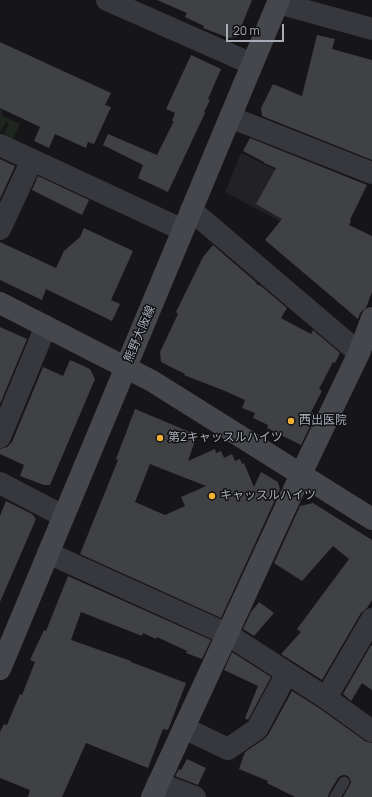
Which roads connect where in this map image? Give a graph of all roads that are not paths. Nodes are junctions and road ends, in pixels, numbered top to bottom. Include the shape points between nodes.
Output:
1 (107, 0) edge
2 (278, 2) edge
3 (372, 30) edge
4 (252, 64) junction
5 (230, 117) junction
6 (0, 145) edge
7 (32, 160) junction
8 (372, 173) edge
9 (191, 210) junction
10 (0, 229) edge
11 (183, 230) junction
12 (0, 302) edge
13 (372, 318) edge
14 (46, 326) junction
15 (359, 353) junction
16 (126, 367) junction
17 (0, 437) edge
18 (301, 474) junction
19 (2, 489) edge
20 (63, 516) junction
21 (372, 519) edge
22 (48, 553) junction
23 (372, 619) edge
24 (227, 634) junction
25 (0, 669) edge
26 (287, 673) junction
27 (326, 698) junction
28 (184, 728) junction
29 (372, 730) edge
30 (344, 782) dead end
31 (155, 790) edge
32 (195, 797) edge
33 (335, 797) edge

1 - 4 street
2 - 3 street
2 - 4 street, 熊野大阪線
4 - 5 street, 熊野大阪線
5 - 8 street
5 - 9 street, 熊野大阪線
6 - 7 street
7 - 10 street
7 - 11 street
9 - 11 street, 熊野大阪線
9 - 15 street
11 - 16 street, 熊野大阪線
12 - 14 street
13 - 15 street
14 - 16 street
14 - 17 street
15 - 18 street
16 - 18 street
16 - 20 street, 熊野大阪線
18 - 21 street
18 - 24 street
19 - 20 street
20 - 22 street, 熊野大阪線
22 - 24 street
22 - 25 street, 熊野大阪線
23 - 27 street
24 - 26 street
24 - 28 street
26 - 27 street
26 - 28 street via 257,729 228,749
27 - 29 street
28 - 31 street
30 - 33 lane
31 - 32 street

